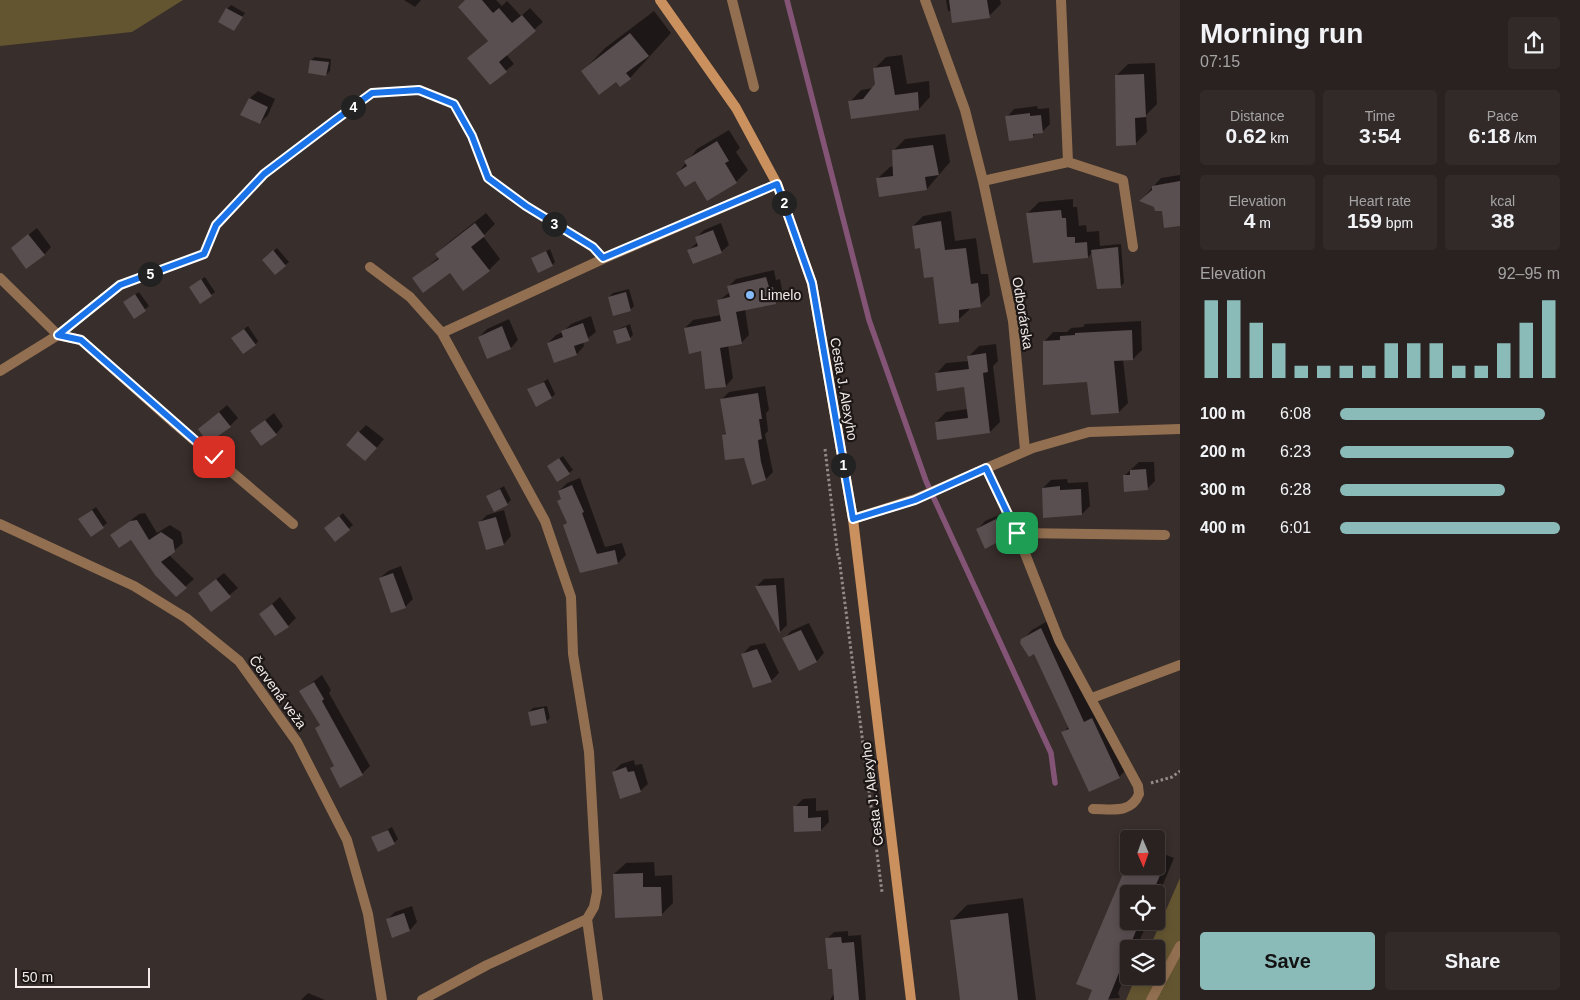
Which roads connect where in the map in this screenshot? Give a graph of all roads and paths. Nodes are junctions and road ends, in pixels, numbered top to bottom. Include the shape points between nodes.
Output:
1 (660, 0) edge
2 (732, 0) edge
3 (925, 0) edge
4 (1061, 0) edge
5 (754, 87) dead end
6 (1068, 162) junction
7 (983, 181) junction
8 (777, 184) junction
9 (1133, 247) dead end
10 (603, 258) junction
11 (370, 267) dead end
12 (0, 278) edge
13 (442, 333) junction
14 (58, 335) junction
15 (0, 371) edge
16 (1180, 429) edge
17 (824, 444) dead end
18 (1024, 450) junction
19 (986, 468) junction
20 (853, 519) junction
21 (0, 524) edge
22 (293, 524) dead end
23 (1017, 533) junction
24 (1165, 535) dead end
25 (857, 555) junction
26 (838, 558) junction
27 (1180, 665) edge
28 (1092, 698) junction
29 (1180, 770) edge
30 (1138, 787) junction
31 (1093, 808) dead end
32 (883, 902) dead end
33 (587, 919) junction
34 (1180, 946) edge
35 (382, 1000) edge
36 (422, 1000) edge
37 (598, 1000) edge
38 (911, 1000) edge
39 (1151, 1000) edge

1 - 8 main road, Cesta J. Alexyho via 736,108
2 - 5 lane
3 - 7 lane, Odborárska via 965,110
4 - 6 lane
6 - 7 lane
6 - 9 lane via 1123,180
7 - 18 lane, Odborárska via 1013,321
8 - 10 lane
8 - 20 main road, Cesta J. Alexyho via 812,283
10 - 13 lane
10 - 14 path via 593,247 526,206 488,178 472,136 454,104 419,90 372,93 264,174 216,225 204,254 120,285
11 - 13 lane via 410,297
12 - 14 lane
13 - 33 lane via 545,520 571,597 573,654 589,752 596,848 597,892
14 - 15 lane
14 - 22 lane via 81,340
16 - 18 lane via 1089,432
17 - 26 path
18 - 19 lane
19 - 20 lane via 915,500
19 - 23 lane
20 - 25 main road, Cesta J. Alexyho
21 - 35 lane, Červená veža via 134,586 186,618 239,661 297,742 346,840 368,914
23 - 24 lane
23 - 28 lane via 1059,640
25 - 26 path
25 - 38 main road, Cesta J. Alexyho
26 - 32 path
27 - 28 lane
28 - 30 lane
29 - 30 path via 1172,777
30 - 31 lane via 1140,794 1132,806 1125,809
33 - 36 lane via 487,965
33 - 37 lane
34 - 39 lane

